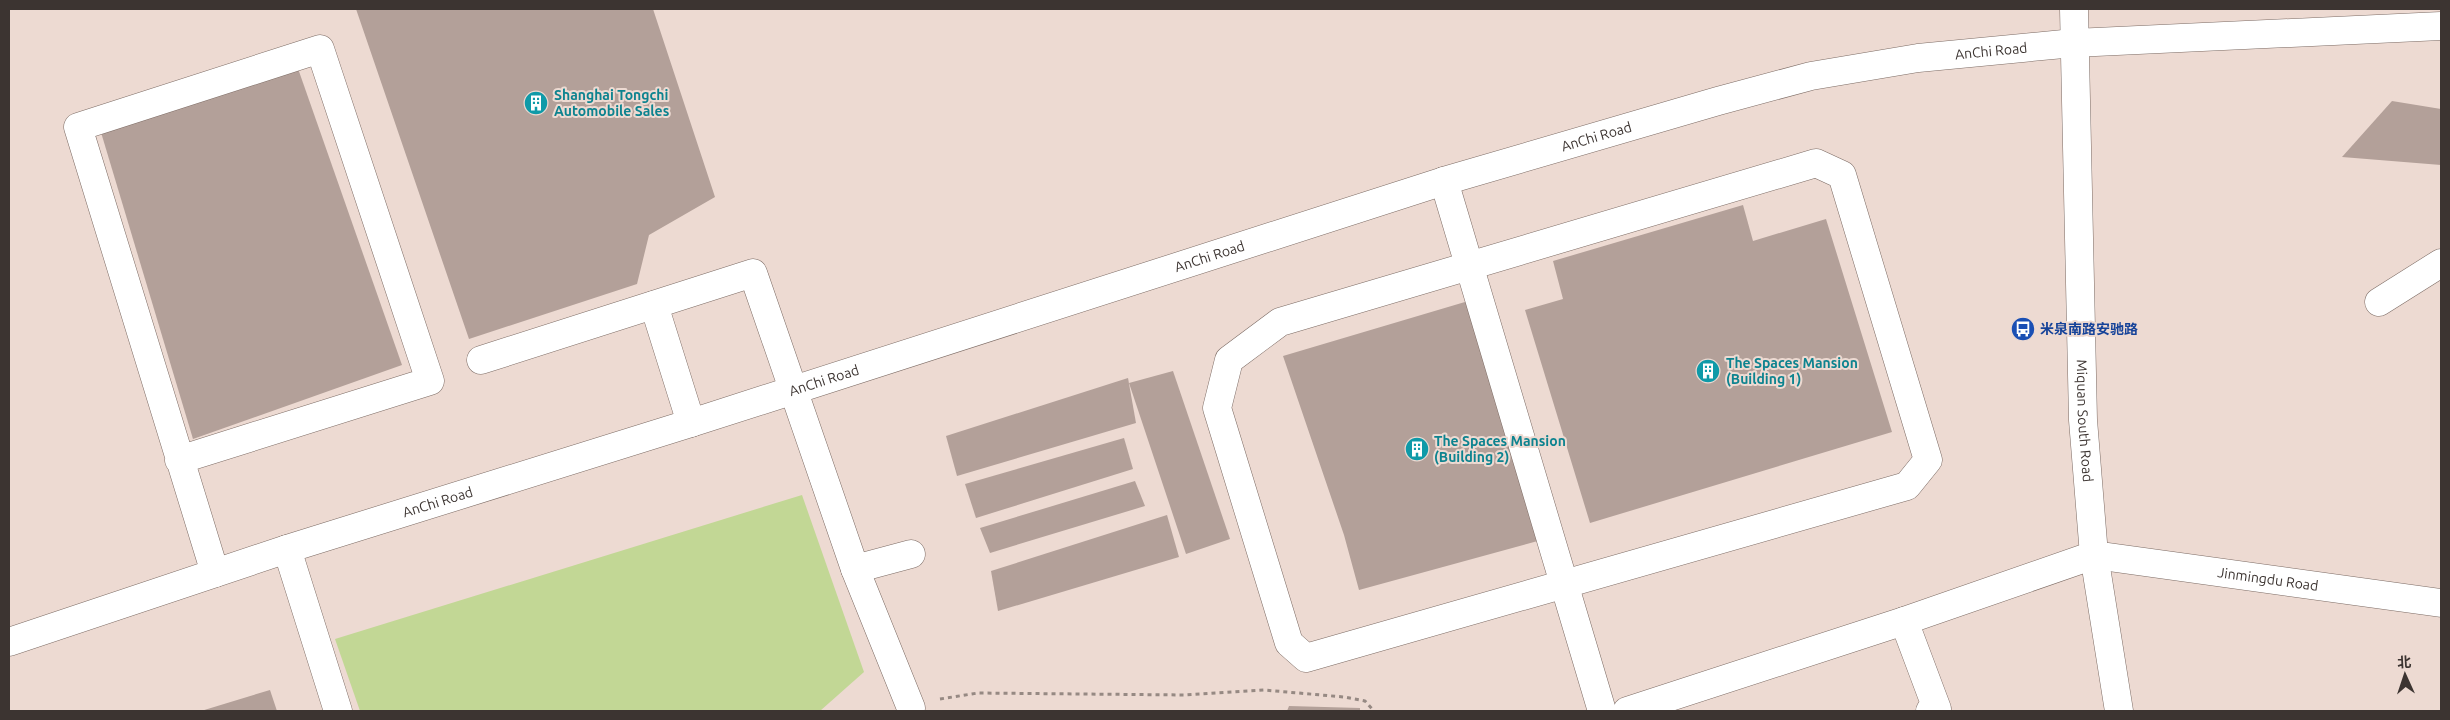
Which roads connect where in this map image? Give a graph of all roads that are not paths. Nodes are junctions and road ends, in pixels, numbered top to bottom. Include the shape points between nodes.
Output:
1 (2074, 9) edge
2 (2441, 26) edge
3 (2074, 43) junction
4 (1444, 181) junction
5 (2441, 263) edge
6 (1471, 267) junction
7 (2379, 302) dead end
8 (654, 304) junction
9 (481, 360) dead end
10 (793, 389) junction
11 (691, 423) junction
12 (179, 460) junction
13 (288, 549) junction
14 (911, 554) dead end
15 (2094, 555) junction
16 (855, 569) junction
17 (215, 574) junction
18 (1565, 584) junction
19 (2441, 603) edge
20 (1904, 622) junction
21 (9, 642) edge
22 (911, 708) road end
23 (1934, 710) edge
24 (338, 711) edge
25 (1602, 711) edge
26 (1628, 711) edge
27 (2119, 711) edge

1 - 3 street, Miquan South Road
2 - 3 street, AnChi Road
3 - 4 street, AnChi Road via 1918,58 1812,76
3 - 15 street, Miquan South Road via 2083,420
4 - 6 street
4 - 10 street, AnChi Road
5 - 7 street
6 - 18 street
6 - 18 street via 1280,322 1229,360 1217,408 1289,643 1306,658
6 - 18 street via 1816,163 1842,175 1928,460 1907,486
8 - 9 street
8 - 10 street via 753,273
8 - 11 street
10 - 11 street, AnChi Road
10 - 16 street
11 - 13 street, AnChi Road
12 - 12 street via 78,127 320,49 430,380
12 - 17 street
13 - 17 street, AnChi Road
13 - 24 street
14 - 16 street
15 - 19 street, Jinmingdu Road
15 - 20 street
15 - 27 street, Miquan South Road
16 - 22 street
17 - 21 street, AnChi Road
18 - 25 street
20 - 23 street
20 - 26 street

